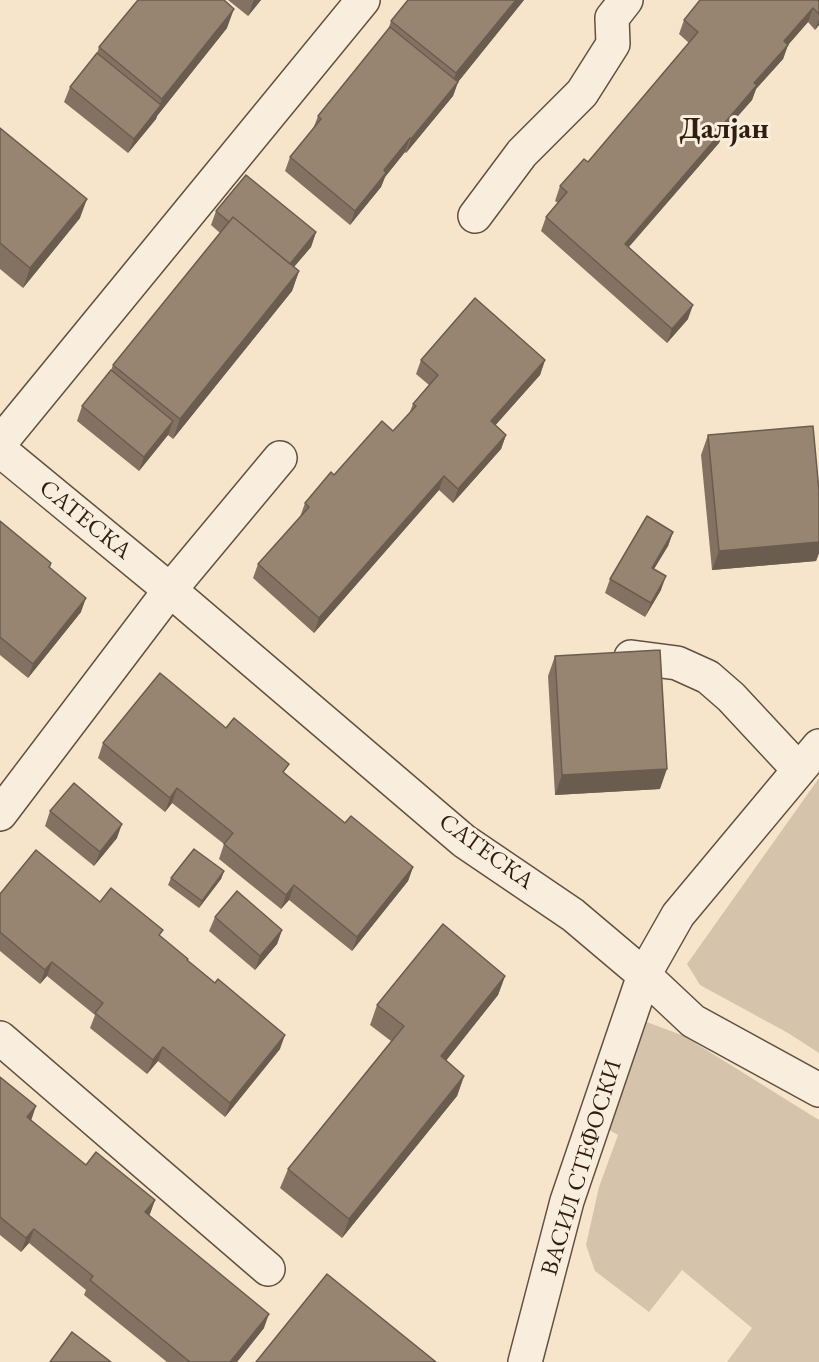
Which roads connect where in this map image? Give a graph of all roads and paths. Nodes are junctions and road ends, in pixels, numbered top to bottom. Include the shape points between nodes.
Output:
1 (363, 0) edge
2 (613, 6) edge
3 (475, 216) dead end
4 (0, 443) edge
5 (0, 451) edge
6 (280, 458) dead end
7 (170, 590) junction
8 (631, 657) edge
9 (809, 758) edge
10 (0, 814) edge
11 (644, 975) junction
12 (0, 1038) edge
13 (819, 1090) edge
14 (268, 1269) dead end
15 (525, 1362) edge

1 - 4 street
2 - 3 street via 614,44 582,93 522,153
5 - 7 street, САТЕСКА
6 - 7 street
7 - 10 street
7 - 11 street, САТЕСКА via 464,841 573,915
8 - 9 street via 677,663 708,677
9 - 11 street, ВАСИЛ СТЕФОСКИ via 678,915
11 - 13 street, САТЕСКА via 693,1021
11 - 15 street, ВАСИЛ СТЕФОСКИ via 567,1201
12 - 14 street

